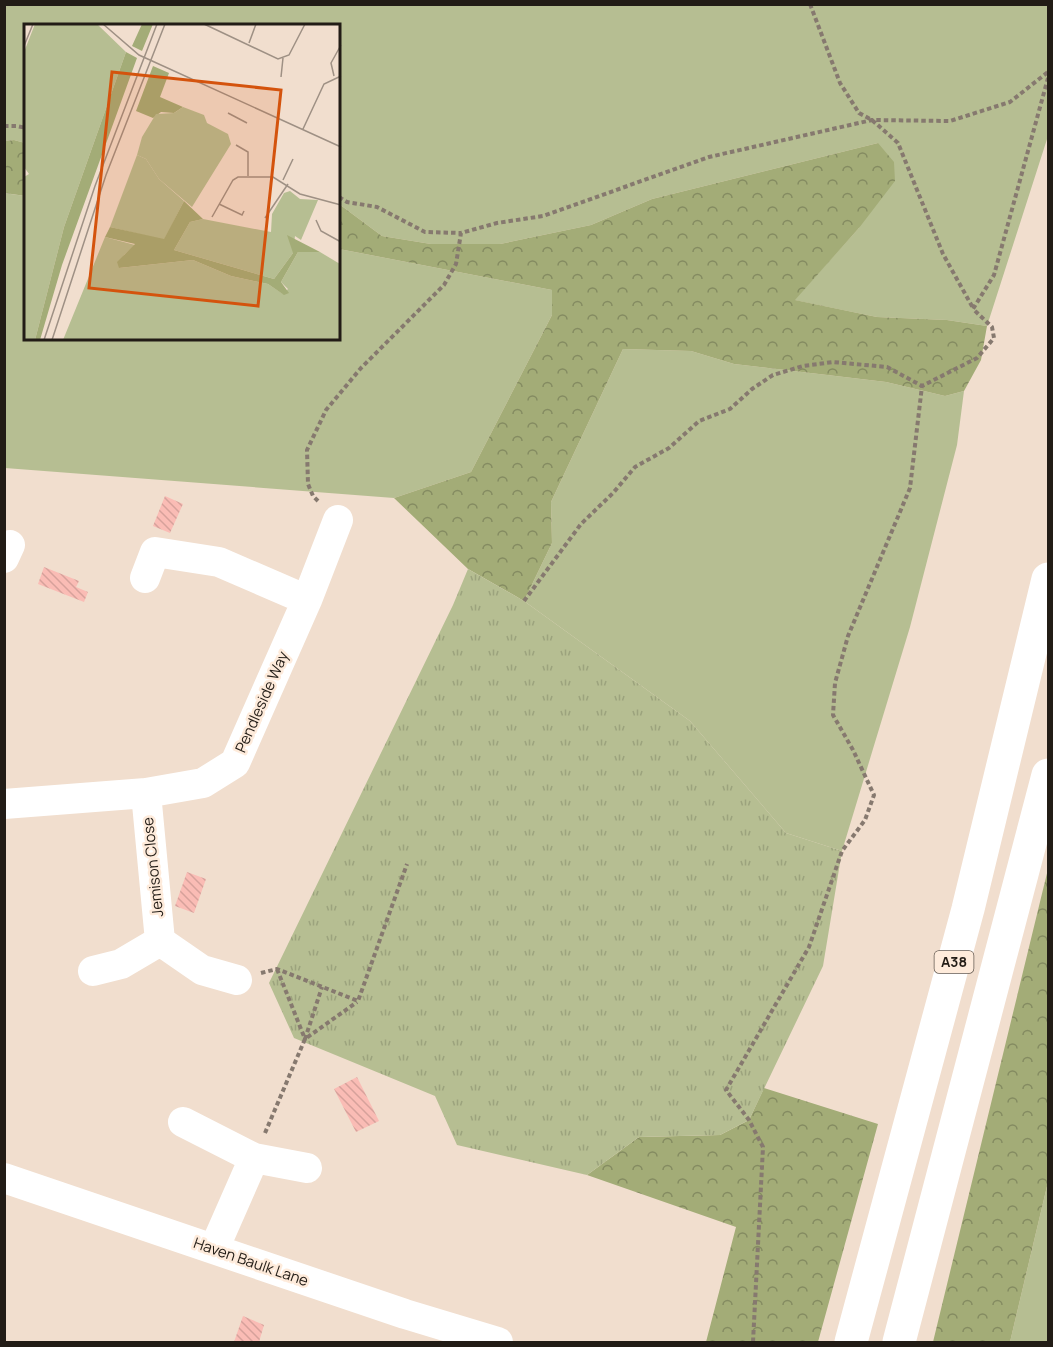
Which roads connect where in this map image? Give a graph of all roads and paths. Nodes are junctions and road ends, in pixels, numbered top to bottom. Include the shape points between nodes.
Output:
1 (810, 4) edge
2 (1048, 72) edge
3 (1048, 78) edge
4 (872, 120) junction
5 (4, 126) edge
6 (24, 128) edge
7 (340, 198) edge
8 (461, 233) junction
9 (973, 309) junction
10 (922, 386) junction
11 (338, 520) joint
12 (145, 578) dead end
13 (1048, 579) edge
14 (307, 600) junction
15 (525, 601) dead end
16 (1048, 775) edge
17 (146, 793) junction
18 (4, 804) edge
19 (407, 864) dead end
20 (160, 941) junction
21 (277, 969) junction
22 (93, 971) dead end
23 (237, 980) joint
24 (322, 987) junction
25 (358, 1001) junction
26 (305, 1039) junction
27 (183, 1122) dead end
28 (254, 1158) junction
29 (307, 1168) dead end
30 (4, 1178) edge
31 (214, 1249) junction
32 (498, 1342) edge
33 (753, 1342) edge
34 (851, 1342) edge
35 (899, 1342) edge

1 - 4 path via 840,83 859,113
2 - 4 path via 1010,102 950,121
3 - 9 path via 994,275
4 - 8 path via 709,157 543,216
4 - 9 path via 898,143 943,254
5 - 6 path
7 - 8 path via 377,207 425,232
8 - 11 path via 456,264 444,285 343,388 326,410 307,450 310,490
9 - 10 path via 992,327 994,338 977,358
10 - 15 path via 887,367 833,362 773,375 730,409 699,421 669,448 635,467 580,524
10 - 33 path via 910,488 848,636 835,683 833,715 874,795 866,820 842,851 809,947 726,1090 763,1147
11 - 14 street, Pendleside Way
12 - 14 street via 155,552 219,562
13 - 34 highway, A38 via 968,909
14 - 17 street, Pendleside Way via 235,763 203,783
16 - 35 highway
17 - 18 street, Pendleside Way
17 - 20 street, Jemison Close
19 - 25 path
20 - 22 street via 121,964
20 - 23 street via 202,970
21 - 23 path
21 - 24 path
21 - 26 path
24 - 25 path
24 - 26 path
25 - 26 path
26 - 28 path
27 - 28 street
28 - 29 street
28 - 31 street
30 - 31 street, Haven Baulk Lane
31 - 32 street, Haven Baulk Lane

